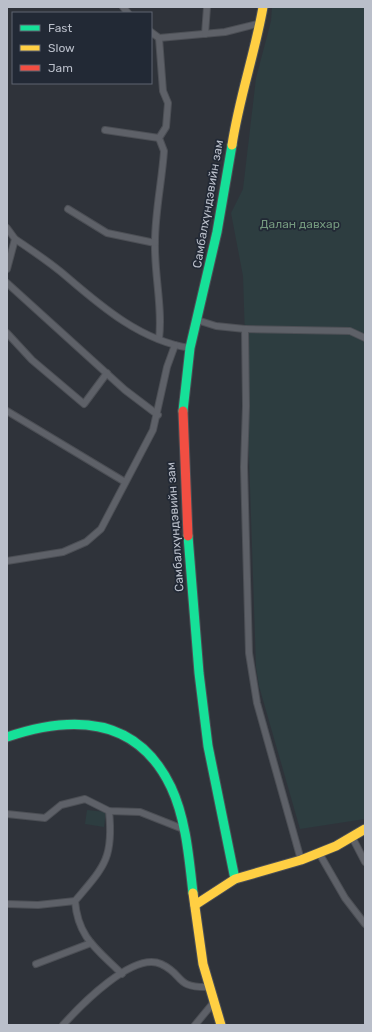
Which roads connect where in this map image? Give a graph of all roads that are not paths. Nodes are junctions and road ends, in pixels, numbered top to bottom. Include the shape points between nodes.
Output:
1 (207, 7) edge
2 (263, 7) edge
3 (261, 23) junction
4 (152, 33) edge
5 (205, 34) junction
6 (159, 38) junction
7 (105, 130) dead end
8 (159, 138) junction
9 (68, 209) dead end
10 (7, 228) edge
11 (16, 239) junction
12 (155, 244) junction
13 (7, 269) edge
14 (7, 283) edge
15 (197, 320) junction
16 (245, 329) junction
17 (7, 333) edge
18 (365, 338) edge
19 (159, 339) junction
20 (175, 345) junction
21 (190, 348) junction
22 (107, 373) junction
23 (7, 411) edge
24 (158, 414) junction
25 (125, 482) junction
26 (7, 562) edge
27 (7, 737) edge
28 (109, 810) junction
29 (7, 814) edge
30 (182, 829) junction
31 (365, 829) edge
32 (352, 838) junction
33 (319, 853) junction
34 (301, 860) junction
35 (365, 862) edge
36 (235, 879) junction
37 (75, 901) junction
38 (7, 904) edge
39 (195, 905) junction
40 (365, 924) edge
41 (91, 943) junction
42 (36, 964) dead end
43 (122, 974) junction
44 (209, 987) junction
45 (214, 1002) junction
46 (63, 1025) edge
47 (195, 1025) edge
48 (221, 1025) edge

1 - 5 street
2 - 3 street, Самбалхүндэвийн зам
3 - 5 street
3 - 15 street, Самбалхүндэвийн зам via 235,125 221,210
4 - 6 street
5 - 6 street
6 - 8 street via 163,91 168,103 166,127
7 - 8 street
8 - 12 street via 164,151
9 - 12 street via 106,233
10 - 11 street
11 - 13 street
11 - 19 street via 110,312
12 - 19 street via 156,286 161,322
14 - 22 street
15 - 16 street via 216,326
15 - 21 street, Самбалхүндэвийн зам
16 - 18 street via 350,331
16 - 34 street via 244,467 249,653 257,703
17 - 22 street via 32,360 84,404
19 - 20 street
20 - 21 street
20 - 24 street via 167,367
21 - 36 street, Самбалхүндэвийн зам via 182,430 193,608 206,732
22 - 24 street
23 - 25 street
24 - 25 street via 147,443
25 - 26 street via 106,520 91,539 63,552
27 - 30 street via 42,728 83,722 120,733 143,749 162,770 174,795
28 - 29 street via 85,799 60,805 45,818
28 - 30 street via 140,812
28 - 37 street via 109,852 99,873
30 - 39 street via 192,875
31 - 32 street
32 - 33 street
32 - 35 street
33 - 34 street
33 - 40 street
34 - 36 street
36 - 39 street
37 - 38 street via 38,905
37 - 41 street via 77,919
39 - 44 street via 202,958
41 - 42 street
41 - 43 street
43 - 44 street via 137,966 154,962 166,967 187,986
43 - 46 street via 106,982
44 - 45 street
45 - 47 street
45 - 48 street

